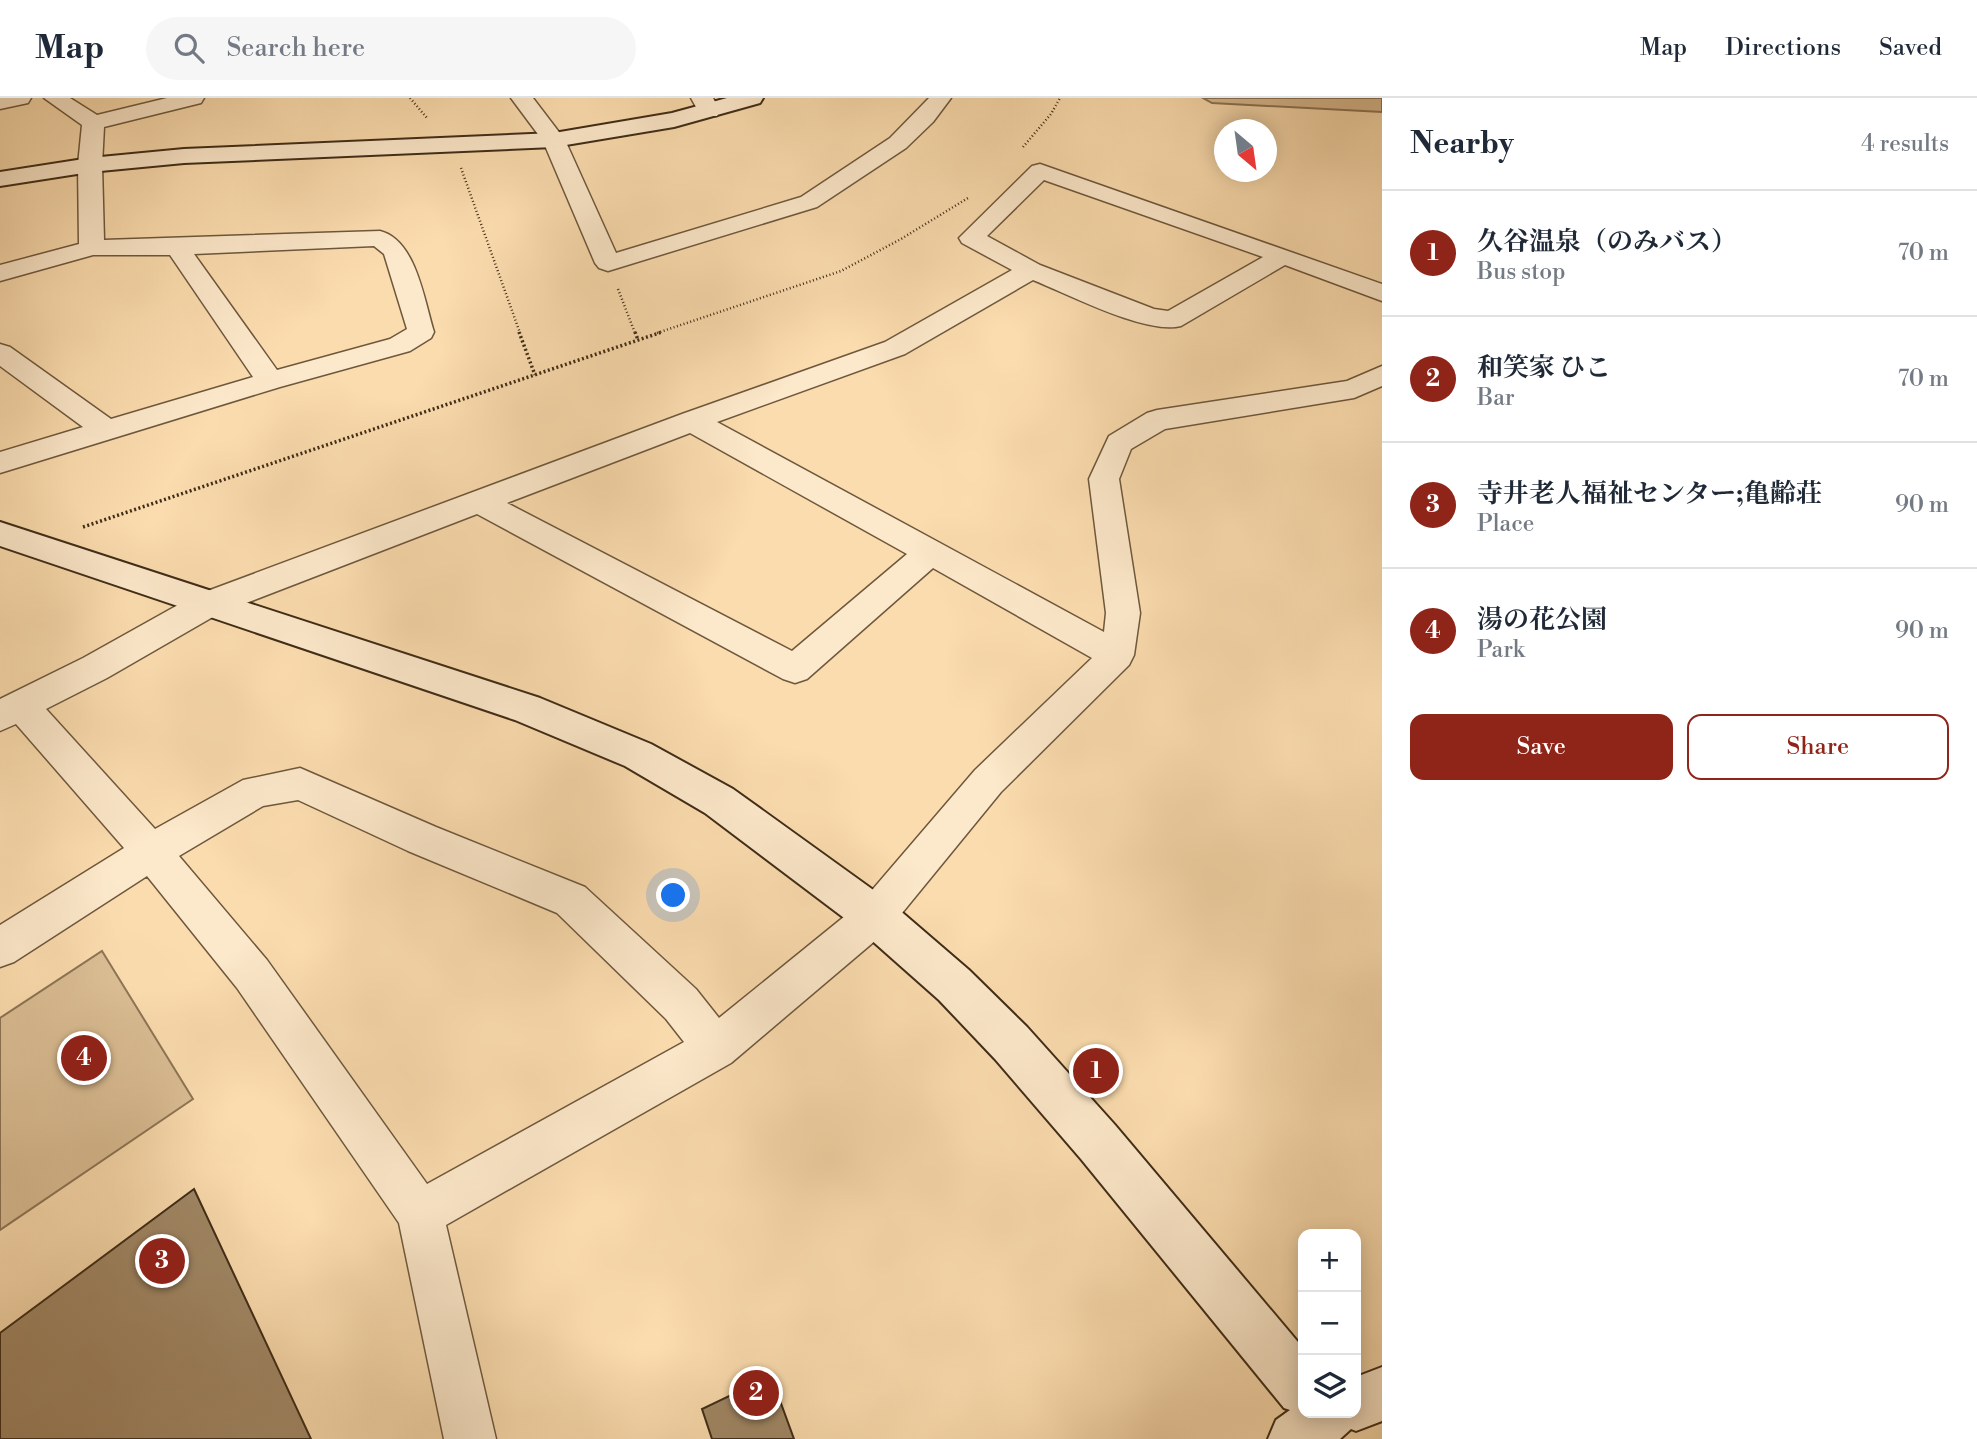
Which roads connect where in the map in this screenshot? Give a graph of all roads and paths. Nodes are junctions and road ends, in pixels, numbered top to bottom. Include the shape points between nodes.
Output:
1 (20, 98) edge
2 (55, 98) edge
3 (193, 98) edge
4 (522, 98) edge
5 (752, 98) edge
6 (940, 98) edge
7 (1060, 98) edge
8 (0, 102) edge
9 (706, 104) edge
10 (93, 123) junction
11 (554, 140) junction
12 (448, 144) junction
13 (1017, 154) dead end
14 (90, 165) junction
15 (0, 179) edge
16 (971, 196) dead end
17 (177, 247) junction
18 (92, 248) junction
19 (1283, 256) junction
20 (608, 263) junction
21 (1031, 271) junction
22 (0, 273) edge
23 (1382, 293) edge
24 (638, 340) junction
25 (0, 353) edge
26 (536, 375) junction
27 (1382, 375) edge
28 (270, 381) junction
29 (692, 421) junction
30 (108, 431) junction
31 (0, 463) edge
32 (481, 502) junction
33 (16, 539) edge
34 (931, 552) junction
35 (206, 605) junction
36 (1116, 655) junction
37 (11, 711) edge
38 (151, 852) junction
39 (875, 916) junction
40 (0, 948) edge
41 (716, 1048) junction
42 (420, 1214) junction
43 (1298, 1382) edge
44 (1382, 1394) edge
45 (1361, 1402) edge
46 (470, 1439) edge

1 - 8 street
2 - 10 street
3 - 10 street
4 - 11 street
5 - 9 street
6 - 20 street via 898,143 809,202
7 - 13 path
9 - 11 street via 618,131
10 - 14 street
11 - 12 street
11 - 20 street
12 - 14 street
12 - 26 path via 466,181
14 - 15 street
14 - 18 street
16 - 24 path via 841,271
17 - 18 street
17 - 28 street
17 - 28 street via 380,239 396,251 421,331 400,345
18 - 22 street
19 - 21 street via 1172,320 1149,317
19 - 21 street via 1040,171 971,238
19 - 23 street
20 - 24 path
21 - 29 street via 895,348
24 - 26 path
25 - 30 street
26 - 33 path
27 - 36 street via 1354,389 1157,419 1119,443 1104,479 1123,613
28 - 30 street
29 - 32 street
29 - 34 street
30 - 31 street
32 - 34 street via 795,669
32 - 35 street
33 - 35 street
34 - 36 street
35 - 37 street
35 - 39 street via 527,709 638,755 778,842
36 - 39 street via 988,781
37 - 38 street
38 - 40 street
38 - 41 street via 256,791 300,784 571,900 681,1004
38 - 42 street via 252,974
39 - 41 street
39 - 43 street via 1011,1042
41 - 42 street
42 - 46 street
44 - 45 street

